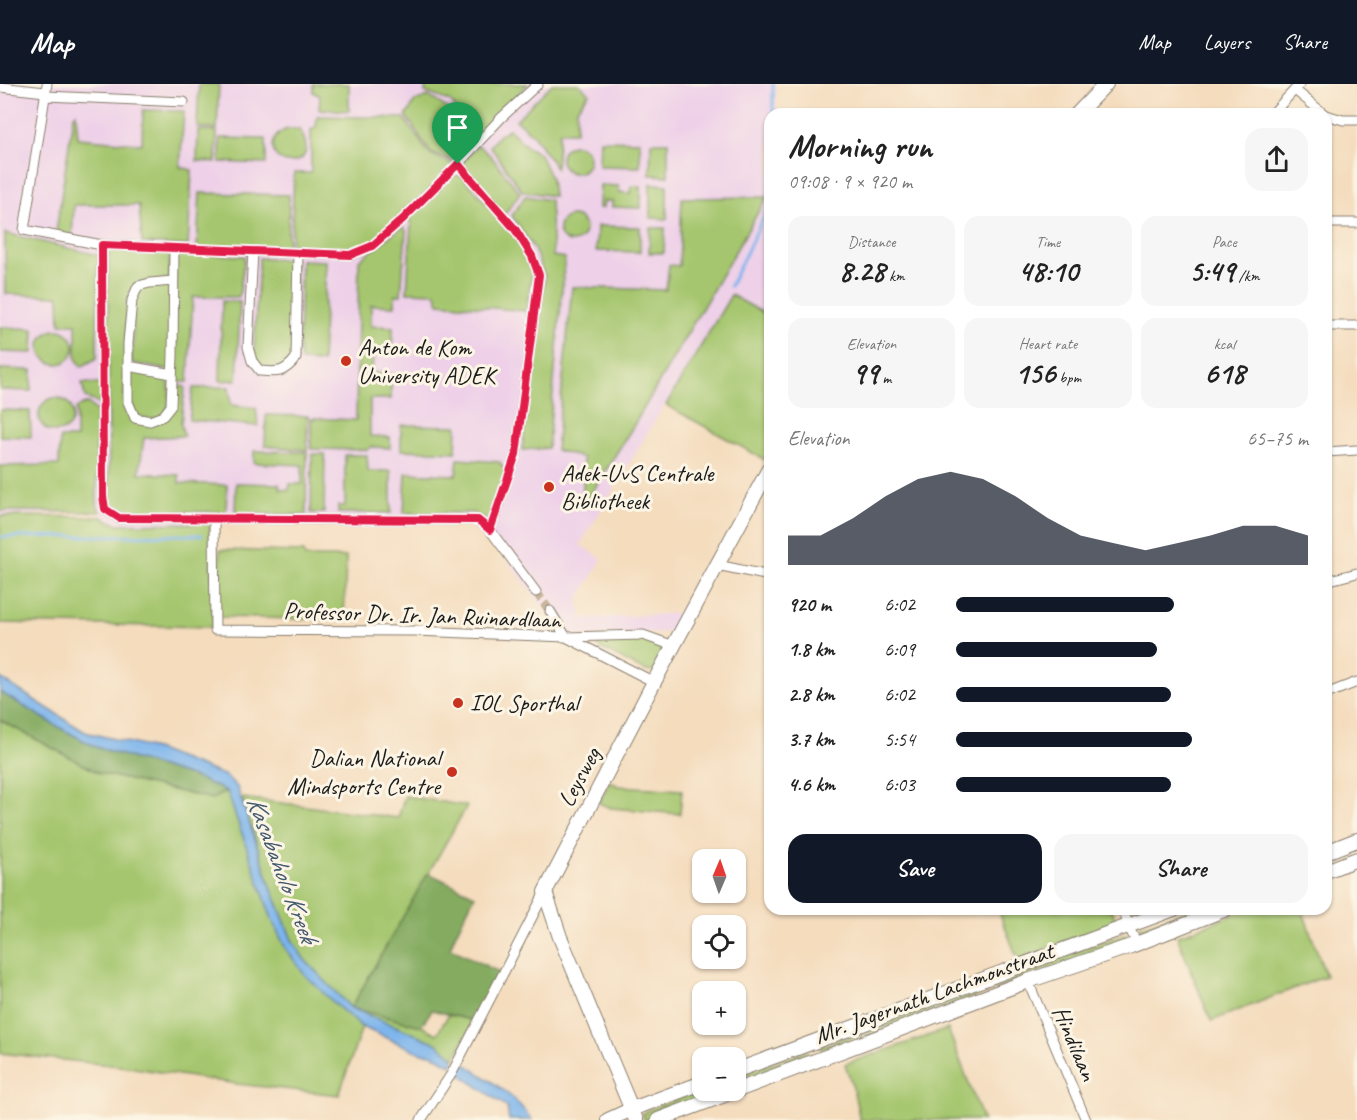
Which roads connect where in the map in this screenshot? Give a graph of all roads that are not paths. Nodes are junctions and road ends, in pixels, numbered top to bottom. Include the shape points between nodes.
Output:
1 (538, 84) edge
2 (1105, 84) edge
3 (0, 87) edge
4 (1298, 87) edge
5 (46, 91) edge
6 (184, 102) dead end
7 (1083, 108) edge
8 (1278, 108) edge
9 (1318, 108) edge
10 (1332, 117) edge
11 (1357, 120) edge
12 (458, 164) junction
13 (1332, 223) edge
14 (1357, 223) edge
15 (102, 245) junction
16 (174, 248) junction
17 (253, 251) junction
18 (298, 253) junction
19 (173, 281) junction
20 (1332, 326) edge
21 (1357, 326) edge
22 (128, 366) junction
23 (172, 374) junction
24 (1357, 450) edge
25 (1332, 452) edge
26 (764, 478) edge
27 (214, 519) junction
28 (490, 530) junction
29 (717, 565) junction
30 (1357, 573) edge
31 (764, 575) edge
32 (1332, 579) edge
33 (536, 592) tunnel mouth
34 (550, 611) tunnel mouth
35 (566, 637) junction
36 (674, 646) junction
37 (654, 682) junction
38 (1357, 682) edge
39 (1332, 692) edge
40 (1357, 840) edge
41 (1332, 850) edge
42 (1357, 859) edge
43 (1332, 869) edge
44 (545, 892) junction
45 (1125, 915) edge
46 (1158, 915) edge
47 (1210, 915) edge
48 (1128, 926) junction
49 (1137, 943) junction
50 (1028, 981) junction
51 (746, 1067) edge
52 (692, 1088) edge
53 (634, 1114) edge
54 (421, 1120) edge
55 (608, 1120) edge
56 (658, 1120) edge
57 (1086, 1120) edge

1 - 12 street
2 - 7 main road
3 - 5 street
4 - 8 street
4 - 9 street
5 - 6 street
5 - 15 street via 24,230
10 - 11 street
12 - 18 street via 372,246 350,255
12 - 28 street via 515,229 539,275 516,454
13 - 14 street
15 - 16 street
15 - 27 street via 105,509 119,518
16 - 17 street
16 - 19 street
17 - 18 street
17 - 18 street via 248,348 260,370 274,373 288,368 296,358
19 - 22 street via 138,286 132,300
19 - 23 street
20 - 21 street
22 - 23 street
22 - 23 street via 128,402 135,418 150,421 163,416 171,406
24 - 25 street
26 - 29 main road, Leysweg
27 - 28 street via 478,520
27 - 35 street, Professor Dr. Ir. Jan Ruinardlaan via 214,630
28 - 33 street
29 - 31 street
29 - 36 main road, Leysweg
30 - 32 street
34 - 35 street
35 - 36 street via 643,635
35 - 37 street, Professor Dr. Ir. Jan Ruinardlaan
36 - 37 main road, Leysweg
37 - 44 main road, Leysweg
38 - 39 street
40 - 41 main road
42 - 43 main road
44 - 53 main road
44 - 54 street via 452,1073
45 - 48 street
46 - 48 main road, Mr. Jagernath Lachmonstraat
47 - 49 main road, Mr. Jagernath Lachmonstraat
48 - 49 street
48 - 51 main road, Mr. Jagernath Lachmonstraat
49 - 50 main road, Mr. Jagernath Lachmonstraat
50 - 56 main road, Mr. Jagernath Lachmonstraat
50 - 57 street, Hindilaan
52 - 53 main road
53 - 55 main road

